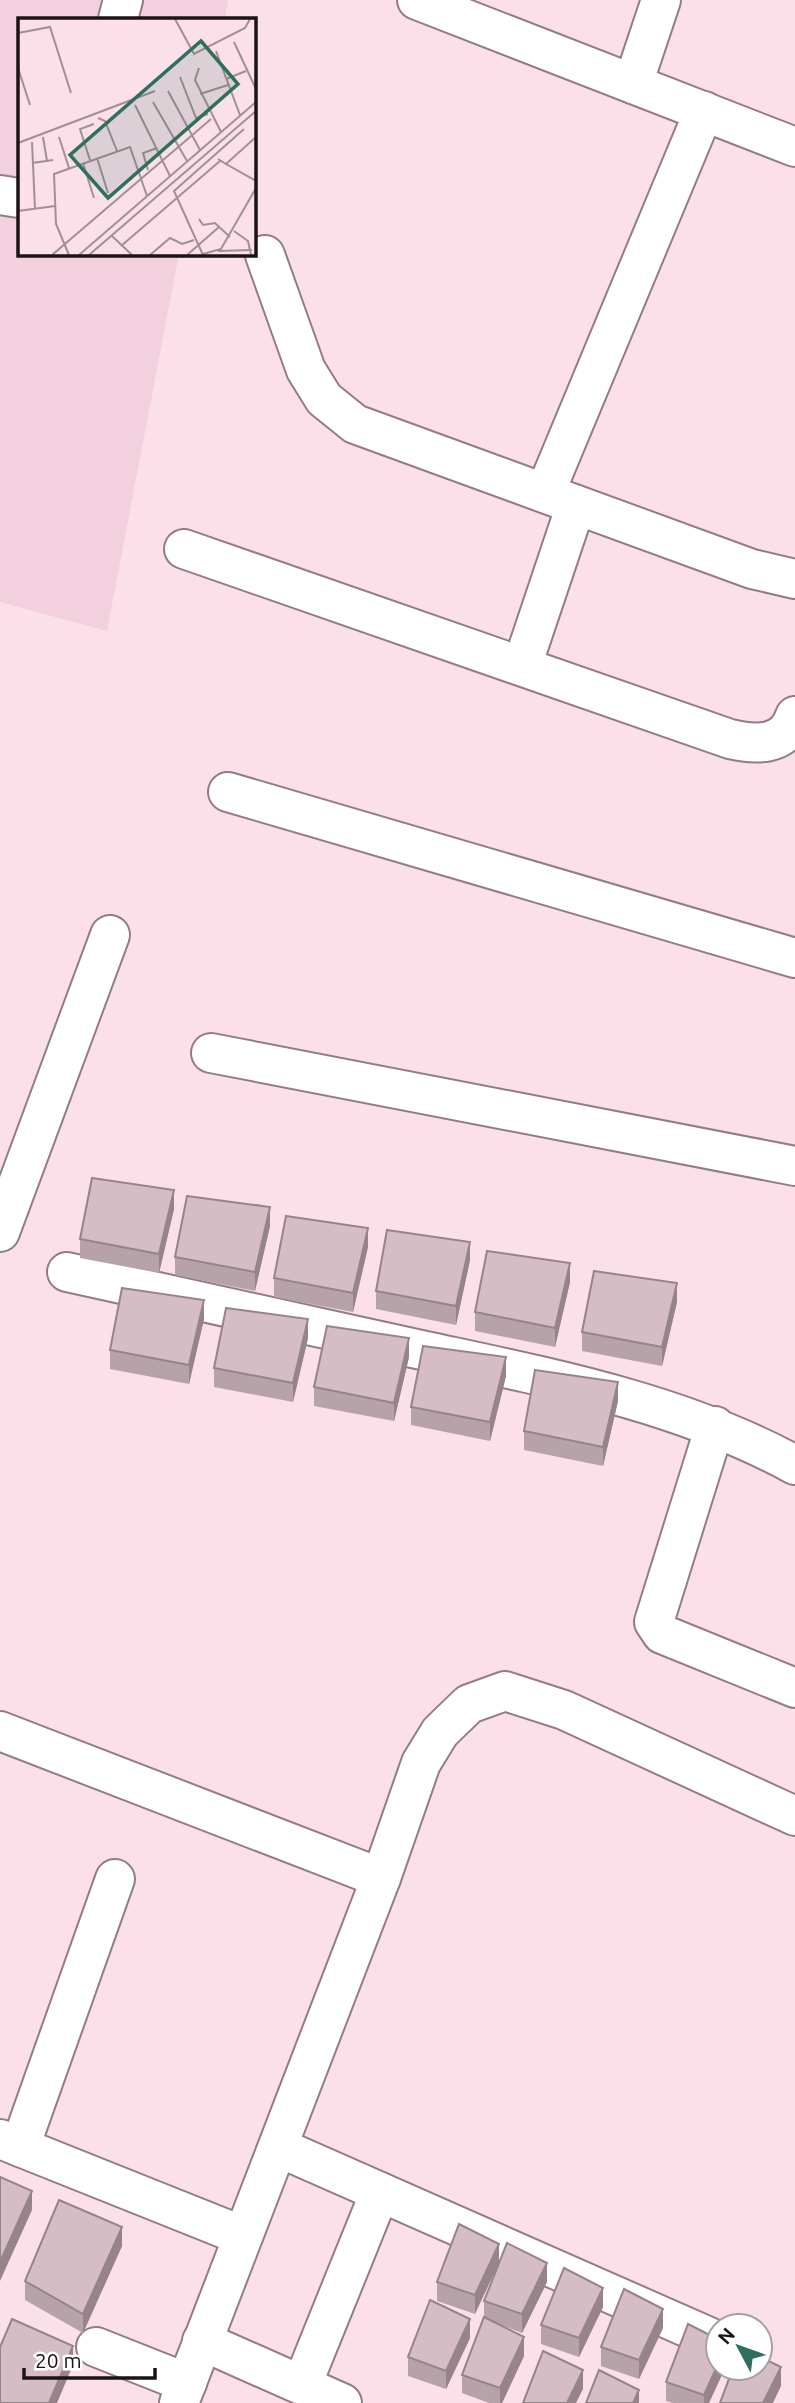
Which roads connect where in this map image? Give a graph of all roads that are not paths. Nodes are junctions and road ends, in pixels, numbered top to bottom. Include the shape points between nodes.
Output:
1 (123, 0) edge
2 (417, 0) edge
3 (661, 0) edge
4 (118, 18) edge
5 (633, 84) junction
6 (704, 111) junction
7 (795, 147) edge
8 (0, 195) edge
9 (18, 198) edge
10 (265, 255) dead end
11 (560, 499) junction
12 (184, 549) dead end
13 (795, 579) edge
14 (522, 666) junction
15 (795, 716) edge
16 (228, 792) dead end
17 (110, 935) dead end
18 (795, 958) edge
19 (211, 1053) dead end
20 (795, 1166) edge
21 (0, 1232) edge
22 (67, 1272) dead end
23 (715, 1426) junction
24 (795, 1465) edge
25 (795, 1688) edge
26 (0, 1731) edge
27 (795, 1816) edge
28 (381, 1878) junction
29 (115, 1879) dead end
30 (10, 2143) edge
31 (278, 2147) junction
32 (380, 2192) junction
33 (243, 2236) junction
34 (704, 2335) edge
35 (202, 2341) junction
36 (96, 2347) dead end
37 (302, 2385) junction
38 (183, 2393) edge
39 (342, 2403) edge

1 - 4 street
2 - 5 street
3 - 5 street
5 - 6 street
6 - 7 street
6 - 11 street
8 - 9 street
10 - 11 street via 306,370 324,400 355,424
11 - 13 street via 752,569
11 - 14 street
12 - 14 street
14 - 15 street via 757,746 775,740
16 - 18 street
17 - 21 street
19 - 20 street
22 - 23 street via 475,1362 668,1409
23 - 24 street
23 - 25 street via 654,1622 662,1634
26 - 28 street
27 - 28 street via 564,1710 505,1691 470,1704 440,1731 421,1763
28 - 31 street
29 - 30 street
30 - 33 street
31 - 32 street
31 - 33 street
32 - 34 street
32 - 37 street
33 - 35 street
35 - 37 street
35 - 38 street
36 - 38 street
37 - 39 street

